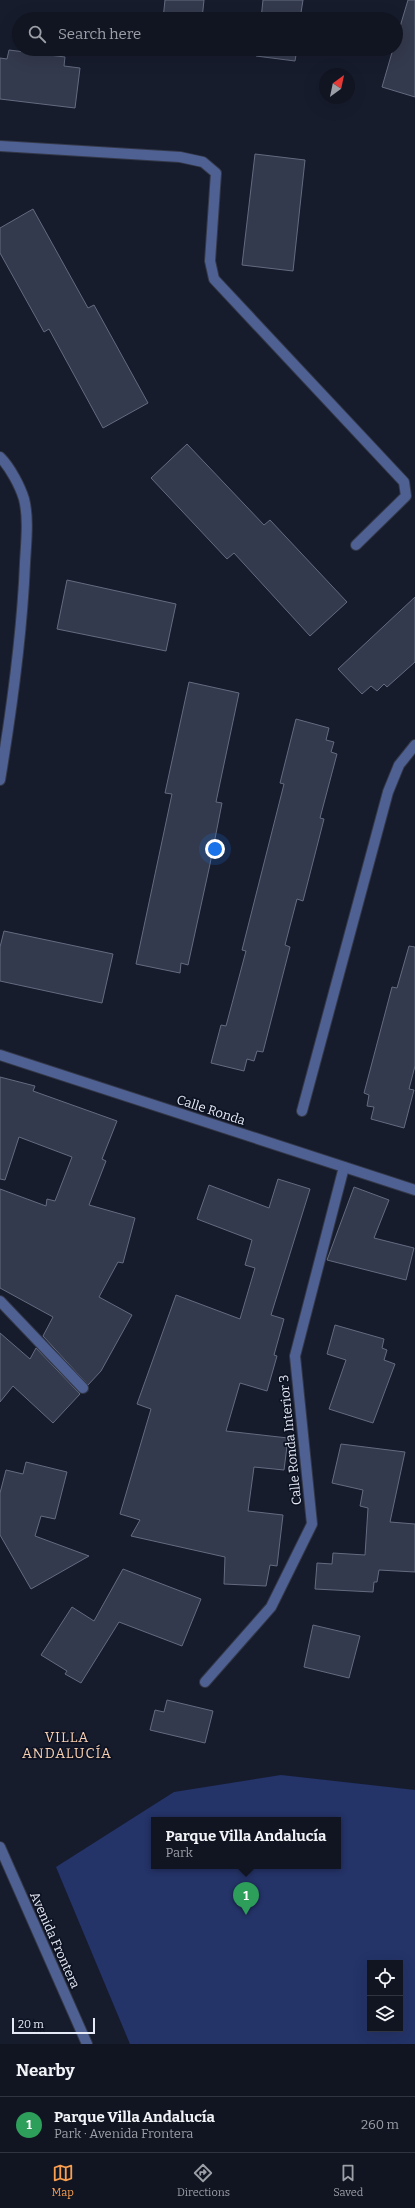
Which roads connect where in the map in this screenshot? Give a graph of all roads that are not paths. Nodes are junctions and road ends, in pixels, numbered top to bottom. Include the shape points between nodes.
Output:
1 (0, 146) edge
2 (0, 457) edge
3 (356, 545) dead end
4 (415, 745) edge
5 (0, 780) edge
6 (0, 1055) edge
7 (302, 1111) dead end
8 (344, 1167) junction
9 (415, 1190) edge
10 (0, 1301) edge
11 (83, 1388) dead end
12 (205, 1682) dead end
13 (0, 1847) edge
14 (87, 2044) edge

1 - 3 street via 180,157 203,162 216,173 210,261 214,279 404,482 406,496
2 - 5 street via 6,463 24,499 26,530 15,686
4 - 7 street via 399,765 388,792
6 - 8 street, Calle Ronda
8 - 9 street, Calle Ronda
8 - 12 street, Calle Ronda Interior 3 via 295,1356 312,1524 271,1607
10 - 11 street
13 - 14 street, Avenida Frontera

